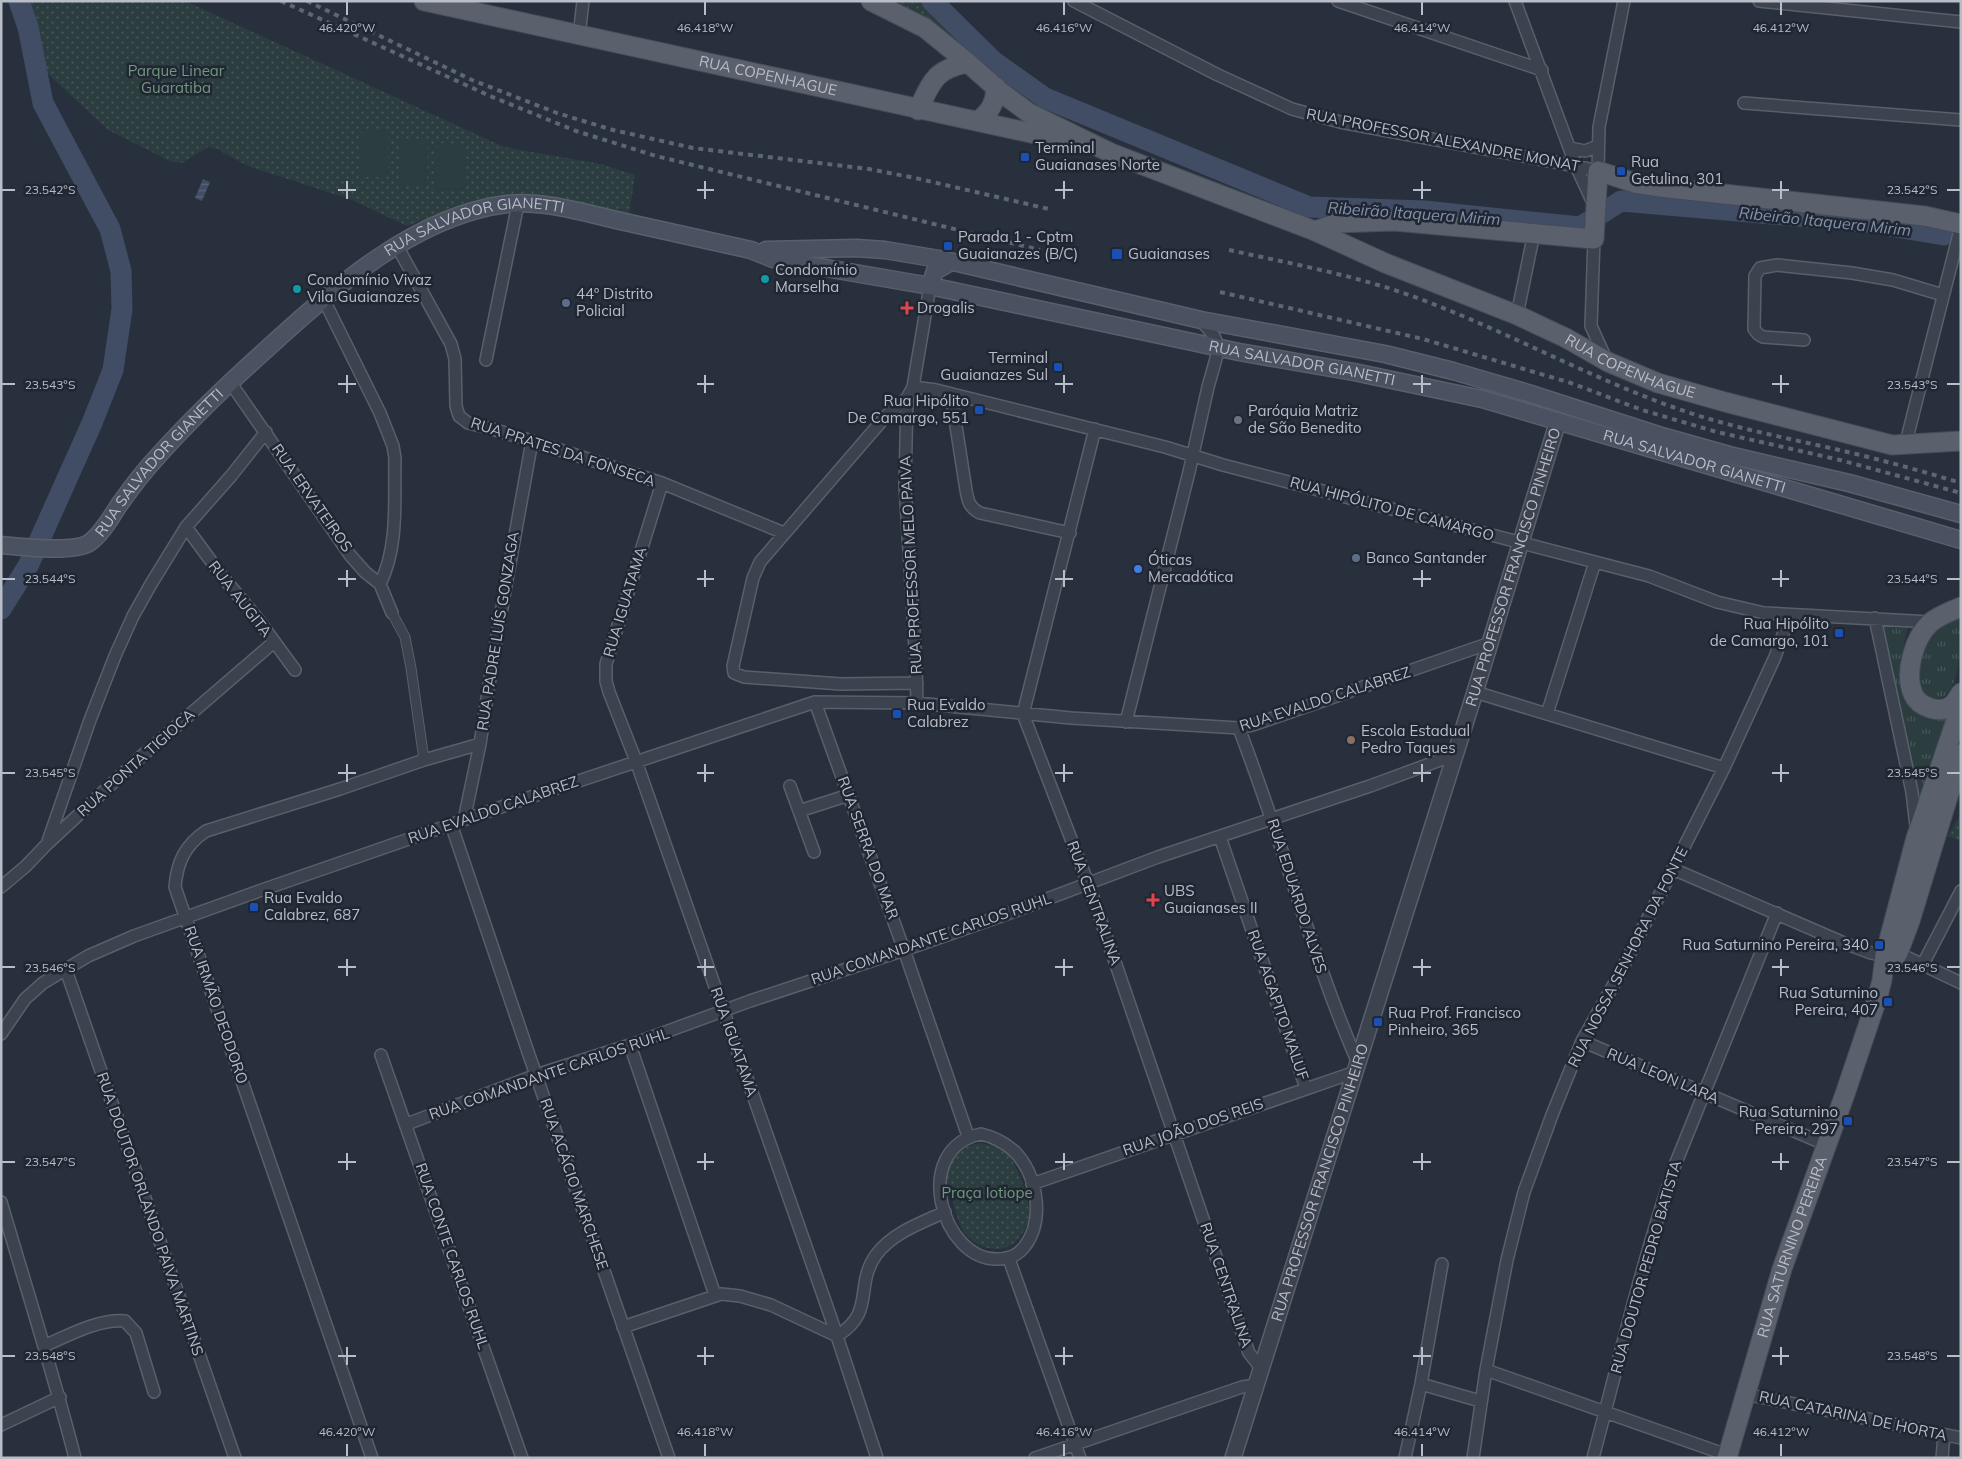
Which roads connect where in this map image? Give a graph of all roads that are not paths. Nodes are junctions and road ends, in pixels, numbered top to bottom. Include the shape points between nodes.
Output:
1 (583, 1) edge
2 (871, 1) edge
3 (1074, 1) edge
4 (1338, 1) edge
5 (1515, 1) edge
6 (1624, 1) edge
7 (1759, 1) edge
8 (427, 2) edge
9 (1804, 3) edge
10 (1961, 22) edge
11 (579, 36) junction
12 (968, 63) junction
13 (1542, 70) junction
14 (930, 86) junction
15 (996, 87) junction
16 (1744, 104) dead end
17 (918, 110) junction
18 (945, 113) junction
19 (1961, 120) edge
20 (978, 121) junction
21 (1598, 146) junction
22 (1570, 148) junction
23 (1112, 153) junction
24 (1576, 166) junction
25 (1598, 172) junction
26 (518, 204) junction
27 (1595, 223) junction
28 (1961, 225) edge
29 (1315, 231) junction
30 (1534, 233) junction
31 (397, 246) junction
32 (751, 250) junction
33 (950, 262) junction
34 (930, 286) junction
35 (1943, 294) junction
36 (323, 298) junction
37 (1517, 315) junction
38 (1200, 320) junction
39 (1591, 326) junction
40 (1566, 338) junction
41 (1804, 340) dead end
42 (1219, 348) junction
43 (486, 360) dead end
44 (1608, 362) junction
45 (230, 382) junction
46 (913, 387) junction
47 (951, 394) junction
48 (907, 398) junction
49 (1558, 422) junction
50 (1095, 429) junction
51 (266, 432) junction
52 (532, 441) junction
53 (1961, 441) edge
54 (1905, 446) junction
55 (1192, 456) junction
56 (662, 484) junction
57 (1961, 514) edge
58 (186, 527) junction
59 (784, 533) junction
60 (1070, 533) junction
61 (1961, 540) edge
62 (1520, 543) junction
63 (7, 545) edge
64 (1595, 562) junction
65 (380, 584) junction
66 (1961, 607) edge
67 (392, 613) joint
68 (1790, 615) junction
69 (1875, 618) junction
70 (1931, 622) junction
71 (274, 642) junction
72 (1490, 643) junction
73 (295, 670) dead end
74 (917, 683) junction
75 (1475, 692) junction
76 (1961, 693) edge
77 (815, 702) junction
78 (917, 703) junction
79 (1961, 706) edge
80 (1023, 714) junction
81 (1547, 714) junction
82 (1126, 722) junction
83 (1239, 728) junction
84 (480, 744) junction
85 (1961, 754) edge
86 (1454, 755) junction
87 (424, 760) junction
88 (636, 761) junction
89 (1724, 768) junction
90 (790, 786) dead end
91 (849, 795) junction
92 (1961, 802) edge
93 (799, 811) junction
94 (1271, 819) junction
95 (464, 820) junction
96 (451, 824) junction
97 (1220, 836) junction
98 (1916, 838) junction
99 (47, 844) junction
100 (1935, 844) junction
101 (814, 852) dead end
102 (1673, 869) junction
103 (1088, 883) junction
104 (1, 887) edge
105 (1961, 891) edge
106 (1777, 914) junction
107 (186, 918) junction
108 (904, 950) junction
109 (1892, 954) junction
110 (1923, 964) junction
111 (66, 970) junction
112 (1961, 983) edge
113 (722, 1012) junction
114 (1, 1034) edge
115 (1582, 1041) junction
116 (630, 1046) junction
117 (381, 1055) dead end
118 (1356, 1067) junction
119 (536, 1075) junction
120 (1306, 1088) junction
121 (1704, 1094) junction
122 (407, 1124) junction
123 (1175, 1134) junction
124 (968, 1136) junction
125 (1827, 1145) junction
126 (1032, 1184) junction
127 (1, 1202) edge
128 (945, 1212) junction
129 (1009, 1258) junction
130 (1442, 1264) dead end
131 (715, 1295) junction
132 (624, 1327) junction
133 (836, 1336) junction
134 (44, 1346) junction
135 (1261, 1368) junction
136 (1486, 1370) junction
137 (1422, 1384) junction
138 (1256, 1385) junction
139 (154, 1392) dead end
140 (1745, 1394) junction
141 (60, 1397) junction
142 (1480, 1401) junction
143 (1606, 1411) junction
144 (1, 1426) edge
145 (1944, 1435) junction
146 (1961, 1438) edge
147 (1075, 1443) junction
148 (1727, 1456) edge
149 (75, 1458) edge
150 (235, 1458) edge
151 (372, 1458) edge
152 (522, 1458) edge
153 (669, 1458) edge
154 (877, 1458) edge
155 (1035, 1458) edge
156 (1080, 1458) edge
157 (1233, 1458) edge
158 (1405, 1458) edge
159 (1473, 1458) edge
160 (1593, 1458) edge
161 (1942, 1458) edge

1 - 11 street
2 - 12 main road via 925,28
3 - 24 street, RUA PROFESSOR ALEXANDRE MONAT via 1292,109 1340,122
4 - 13 street
5 - 13 street
6 - 21 street via 1602,108
7 - 9 street
8 - 11 main road, RUA COPENHAGUE
9 - 10 street
11 - 17 main road, RUA COPENHAGUE
12 - 14 main road via 948,68
12 - 15 main road
13 - 22 street
14 - 17 main road
14 - 18 main road
15 - 20 main road via 992,108
15 - 23 main road via 1029,113
16 - 19 street
17 - 18 main road, RUA COPENHAGUE
18 - 20 main road, RUA COPENHAGUE
20 - 23 main road, RUA COPENHAGUE
21 - 22 street via 1586,151
21 - 25 street
22 - 24 street
23 - 29 main road, RUA COPENHAGUE
24 - 25 street, RUA PROFESSOR ALEXANDRE MONAT
24 - 27 street
25 - 27 main road
25 - 28 main road via 1660,187 1925,216
26 - 31 main road, RUA SALVADOR GIANETTI via 472,212
26 - 32 main road, RUA SALVADOR GIANETTI via 597,215
26 - 43 street
27 - 30 main road
27 - 39 street
28 - 35 street
29 - 30 main road via 1338,223 1394,221
29 - 37 main road, RUA COPENHAGUE
30 - 37 street
31 - 36 main road, RUA SALVADOR GIANETTI
31 - 52 street, RUA PRATES DA FONSECA via 451,344 459,416 468,423
32 - 33 main road, RUA SALVADOR GIANETTI via 856,248
32 - 34 main road, RUA SALVADOR GIANETTI via 773,259
33 - 34 main road via 936,271
33 - 38 main road, RUA SALVADOR GIANETTI
34 - 42 main road, RUA SALVADOR GIANETTI
34 - 46 street
35 - 41 street via 1852,273 1777,265 1760,268 1755,276 1754,329 1764,336
35 - 54 street
36 - 45 main road, RUA SALVADOR GIANETTI
36 - 65 street via 393,446 392,545
37 - 40 main road, RUA COPENHAGUE
38 - 42 street via 1214,336
38 - 57 main road, RUA SALVADOR GIANETTI via 1367,351 1453,371 1665,437
39 - 40 street via 1578,338
39 - 44 street
40 - 44 main road, RUA COPENHAGUE
42 - 49 main road, RUA SALVADOR GIANETTI via 1482,399
42 - 55 street
44 - 54 main road, RUA COPENHAGUE via 1658,383 1725,402 1871,441
45 - 51 street, RUA ERVATEIROS
45 - 63 main road, RUA SALVADOR GIANETTI via 157,457 98,536 88,544 77,548
46 - 47 street, RUA HIPÓLITO DE CAMARGO
46 - 48 street
47 - 50 street, RUA HIPÓLITO DE CAMARGO
47 - 60 street via 972,509
48 - 59 street via 886,416
48 - 74 street, RUA PROFESSOR MELO PAIVA via 905,485
49 - 61 main road, RUA SALVADOR GIANETTI
49 - 62 street, RUA PROFESSOR FRANCISCO PINHEIRO
50 - 55 street, RUA HIPÓLITO DE CAMARGO
50 - 60 street
51 - 58 street
51 - 65 street, RUA ERVATEIROS via 350,555
52 - 56 street, RUA PRATES DA FONSECA
52 - 84 street, RUA PADRE LUÍS GONZAGA
53 - 54 main road, RUA COPENHAGUE
55 - 62 street, RUA HIPÓLITO DE CAMARGO
55 - 82 street
56 - 59 street, RUA PRATES DA FONSECA
56 - 88 street, RUA IGUATAMA via 606,664 609,692
58 - 71 street, RUA AUGITA
58 - 99 street via 127,628 90,720
59 - 74 street via 765,555 753,578 734,673 744,677 808,683
60 - 80 street
62 - 64 street, RUA HIPÓLITO DE CAMARGO
62 - 72 street, RUA PROFESSOR FRANCISCO PINHEIRO
64 - 68 street, RUA HIPÓLITO DE CAMARGO via 1649,576 1717,602 1764,613
64 - 81 street
65 - 67 street, RUA ERVATEIROS
66 - 70 main road
67 - 87 street via 405,637
68 - 69 street, RUA HIPÓLITO DE CAMARGO
68 - 89 street, RUA NOSSA SENHORA DA FONTE via 1775,658
69 - 70 street, RUA HIPÓLITO DE CAMARGO
69 - 98 street, RUA SATURNINO PEREIRA via 1912,792
70 - 76 main road via 1921,634 1910,670 1913,694 1926,707 1943,710 1954,704
71 - 73 street, RUA AUGITA
71 - 99 street, RUA PONTA TIGIOCA via 144,754
72 - 75 street, RUA PROFESSOR FRANCISCO PINHEIRO
72 - 83 street, RUA EVALDO CALABREZ
74 - 78 street, RUA PROFESSOR MELO PAIVA
75 - 81 street
75 - 86 street, RUA PROFESSOR FRANCISCO PINHEIRO
77 - 78 street, RUA EVALDO CALABREZ
77 - 88 street, RUA EVALDO CALABREZ
77 - 91 street, RUA SERRA DO MAR
78 - 80 street, RUA EVALDO CALABREZ
79 - 98 main road, RUA SATURNINO PEREIRA
80 - 82 street, RUA EVALDO CALABREZ
80 - 103 street, RUA CENTRALINA
81 - 89 street
82 - 83 street, RUA EVALDO CALABREZ
83 - 94 street, RUA EDUARDO ALVES
84 - 87 street, RUA IRMÃO DEODORO
84 - 95 street, RUA PADRE LUÍS GONZAGA
85 - 100 main road, RUA SATURNINO PEREIRA
86 - 94 street, RUA COMANDANTE CARLOS RUHL
86 - 118 street, RUA PROFESSOR FRANCISCO PINHEIRO
87 - 107 street, RUA IRMÃO DEODORO via 206,831 186,848 176,872 175,887
88 - 95 street, RUA EVALDO CALABREZ
88 - 113 street, RUA IGUATAMA
89 - 102 street, RUA NOSSA SENHORA DA FONTE
90 - 93 street
91 - 93 street
91 - 108 street, RUA SERRA DO MAR
92 - 100 main road
93 - 101 street
94 - 97 street, RUA COMANDANTE CARLOS RUHL
94 - 118 street, RUA EDUARDO ALVES
95 - 96 street, RUA EVALDO CALABREZ
96 - 107 street, RUA EVALDO CALABREZ
96 - 119 street, RUA ACÁCIO MARCHESE
97 - 103 street, RUA COMANDANTE CARLOS RUHL
97 - 120 street, RUA AGAPITO MALUF
98 - 109 main road, RUA SATURNINO PEREIRA
99 - 104 street, RUA PONTA TIGIOCA
100 - 109 main road, RUA SATURNINO PEREIRA
102 - 106 street
102 - 115 street, RUA NOSSA SENHORA DA FONTE
103 - 108 street, RUA COMANDANTE CARLOS RUHL
103 - 123 street, RUA CENTRALINA
105 - 110 street
106 - 109 street via 1871,953
106 - 121 street, RUA DOUTOR PEDRO BATISTA
107 - 111 street, RUA EVALDO CALABREZ via 134,936 88,956
107 - 151 street, RUA IRMÃO DEODORO
108 - 113 street, RUA COMANDANTE CARLOS RUHL
108 - 124 street, RUA SERRA DO MAR
109 - 110 street
109 - 125 main road, RUA SATURNINO PEREIRA
110 - 112 street
111 - 114 street, RUA EVALDO CALABREZ via 25,999
111 - 150 street, RUA DOUTOR ORLANDO PAIVA MARTINS
113 - 116 street, RUA COMANDANTE CARLOS RUHL
113 - 133 street, RUA IGUATAMA
115 - 121 street, RUA LEON LARA
115 - 136 street, RUA NOSSA SENHORA DA FONTE via 1524,1192
116 - 119 street, RUA COMANDANTE CARLOS RUHL
116 - 131 street
117 - 122 street, RUA CONTE CARLOS RUHL
118 - 120 street, RUA JOÃO DOS REIS
118 - 135 street, RUA PROFESSOR FRANCISCO PINHEIRO
119 - 122 street, RUA COMANDANTE CARLOS RUHL
119 - 132 street, RUA ACÁCIO MARCHESE
120 - 123 street, RUA JOÃO DOS REIS
121 - 125 street, RUA LEON LARA
121 - 143 street, RUA DOUTOR PEDRO BATISTA via 1662,1201
122 - 152 street, RUA CONTE CARLOS RUHL
123 - 126 street, RUA JOÃO DOS REIS
123 - 135 street, RUA CENTRALINA via 1248,1353
124 - 126 street via 981,1134 1006,1145 1019,1157
124 - 128 street via 950,1152 941,1170 939,1189
125 - 140 main road, RUA SATURNINO PEREIRA via 1782,1269
126 - 129 street via 1037,1214 1033,1229 1018,1254
127 - 134 street
128 - 129 street via 963,1246 979,1256
128 - 133 street via 885,1244 868,1270 859,1316
129 - 147 street
130 - 137 street
131 - 132 street
131 - 133 street via 758,1300
132 - 153 street, RUA ACÁCIO MARCHESE
133 - 154 street, RUA IGUATAMA
134 - 139 street via 82,1330 115,1320 125,1321 136,1333
134 - 141 street
135 - 138 street, RUA PROFESSOR FRANCISCO PINHEIRO
136 - 142 street, RUA NOSSA SENHORA DA FONTE
136 - 143 street
137 - 142 street
137 - 158 street
138 - 147 street
138 - 157 street, RUA PROFESSOR FRANCISCO PINHEIRO
140 - 145 street, RUA CATARINA DE HORTA
140 - 148 main road, RUA SATURNINO PEREIRA
141 - 144 street
141 - 149 street
142 - 159 street, RUA NOSSA SENHORA DA FONTE
143 - 148 street
143 - 160 street, RUA DOUTOR PEDRO BATISTA
145 - 146 street, RUA CATARINA DE HORTA
145 - 161 street
147 - 155 street
147 - 156 street

